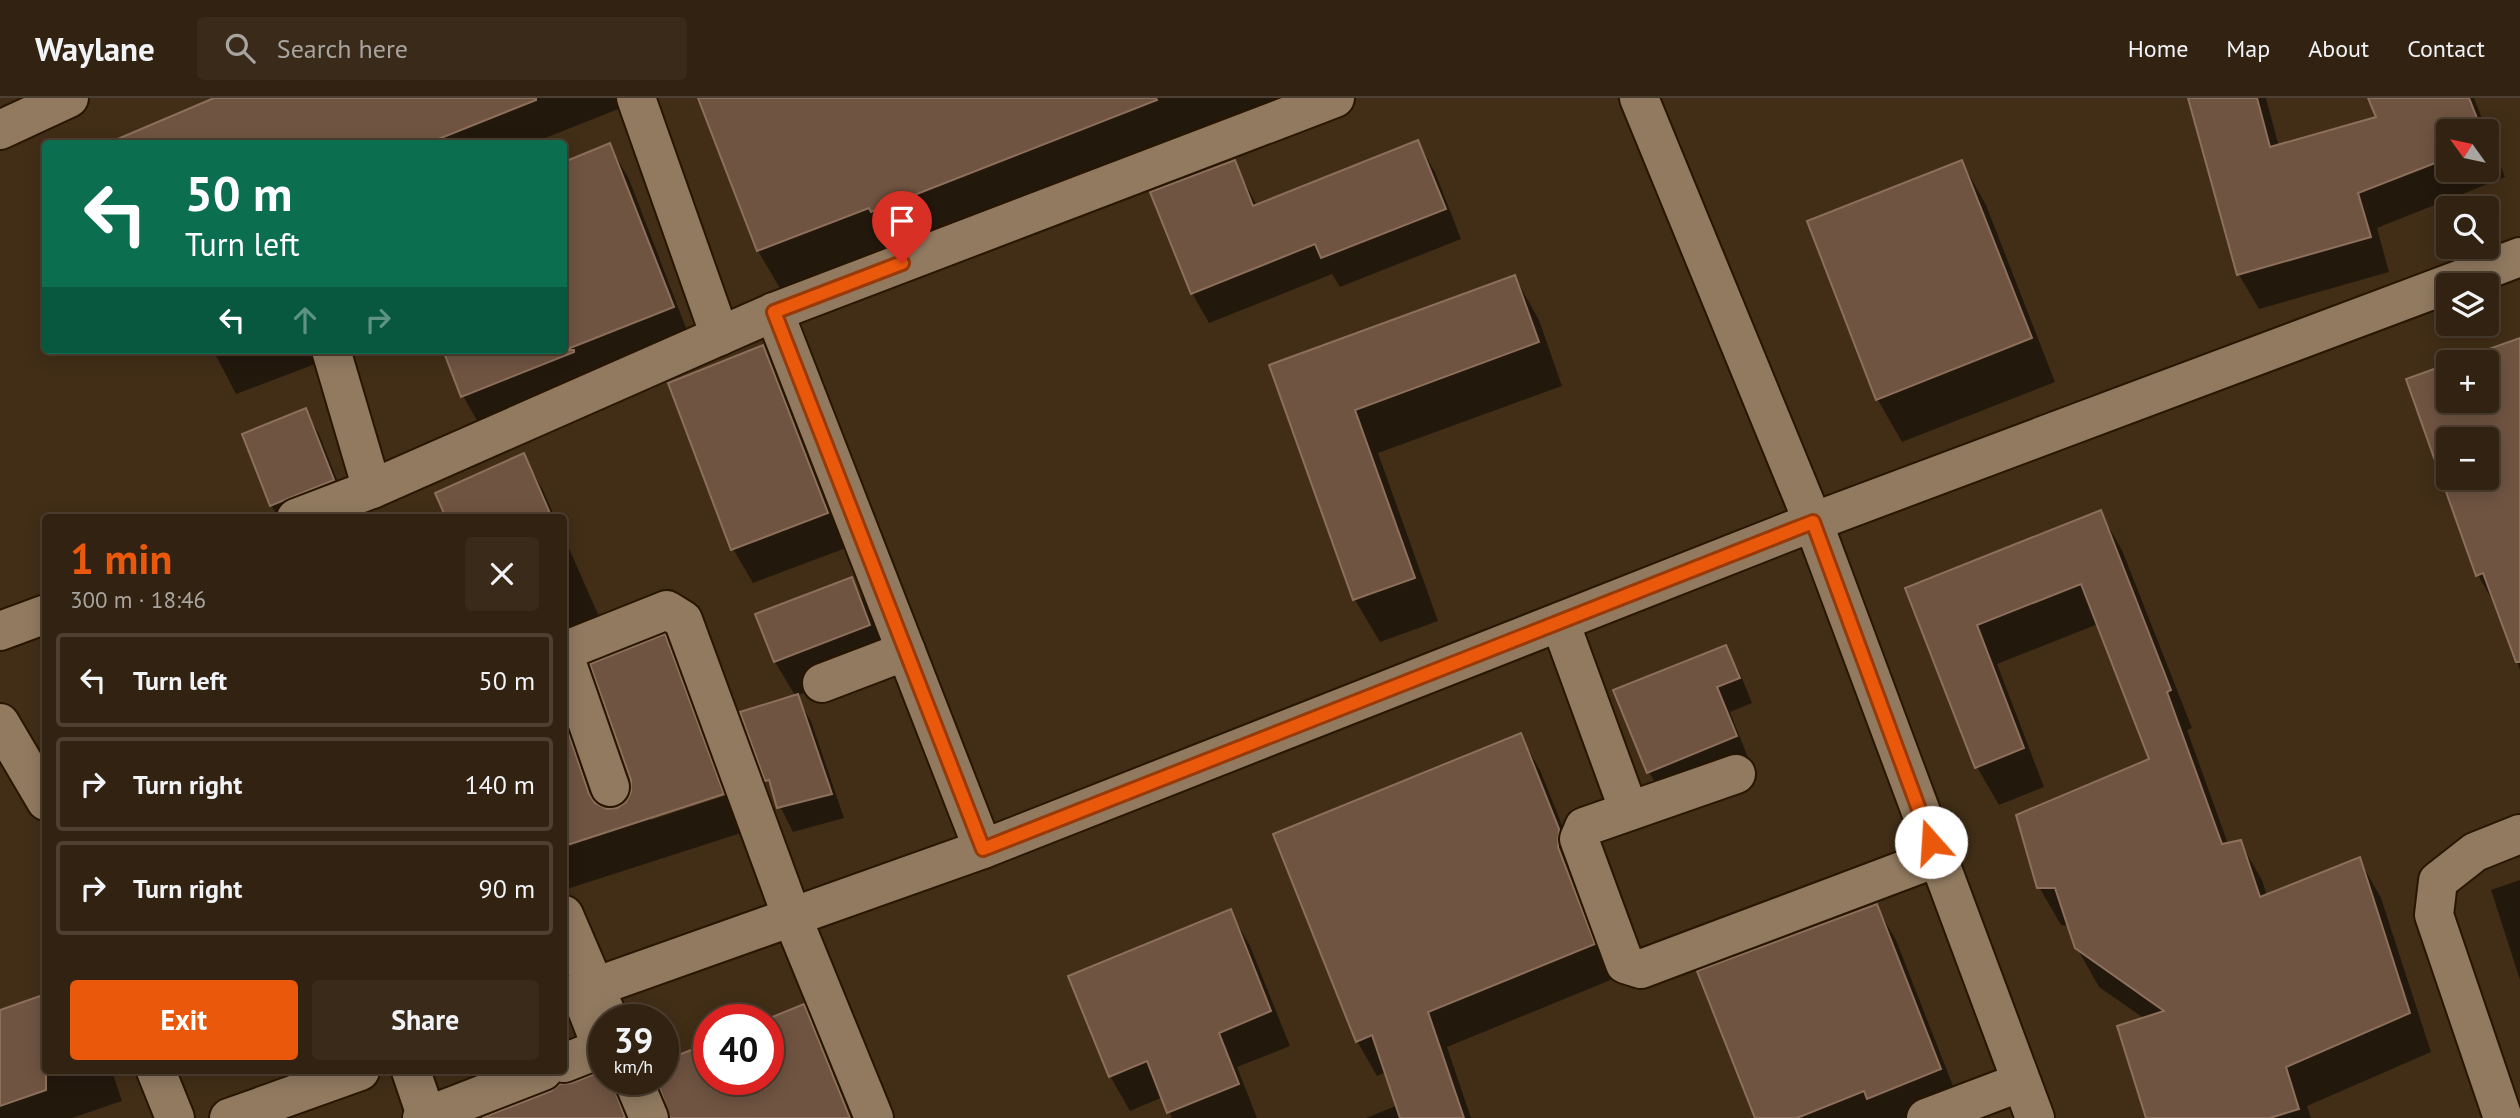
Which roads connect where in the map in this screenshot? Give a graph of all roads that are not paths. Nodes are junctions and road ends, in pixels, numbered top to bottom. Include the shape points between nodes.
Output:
1 (69, 98) edge
2 (636, 98) edge
3 (1335, 98) edge
4 (1639, 98) edge
5 (0, 130) edge
6 (2520, 257) edge
7 (774, 312) junction
8 (720, 336) junction
9 (332, 354) edge
10 (372, 489) junction
11 (306, 514) edge
12 (1813, 522) junction
13 (42, 615) edge
14 (1560, 622) junction
15 (0, 631) edge
16 (906, 651) junction
17 (567, 652) edge
18 (567, 662) edge
19 (822, 683) dead end
20 (0, 725) edge
21 (1737, 774) dead end
22 (610, 787) dead end
23 (42, 794) edge
24 (1629, 811) junction
25 (2520, 834) edge
26 (983, 849) junction
27 (1936, 858) junction
28 (792, 917) junction
29 (567, 925) edge
30 (590, 1004) edge
31 (634, 1004) edge
32 (588, 1034) edge
33 (567, 1059) edge
34 (157, 1074) edge
35 (352, 1074) edge
36 (412, 1074) edge
37 (535, 1074) edge
38 (2021, 1082) junction
39 (621, 1095) edge
40 (639, 1095) edge
41 (425, 1117) edge
42 (175, 1118) edge
43 (229, 1118) edge
44 (629, 1118) edge
45 (649, 1118) edge
46 (874, 1118) edge
47 (1926, 1118) edge
48 (2035, 1118) edge
49 (2503, 1118) edge

1 - 5 street
2 - 8 street
3 - 7 street
4 - 12 street
6 - 12 street
7 - 8 street
7 - 16 street
8 - 10 street
9 - 10 street
10 - 11 street
12 - 14 street
12 - 27 street
13 - 15 street
14 - 24 street
14 - 26 street
16 - 19 street
16 - 26 street
17 - 28 street via 667,610 683,620
18 - 22 street
20 - 23 street
21 - 24 street
24 - 27 street via 1584,827 1579,839 1625,964 1641,969
25 - 49 street via 2475,852 2438,881 2434,915
26 - 28 street
27 - 38 street
28 - 31 street
28 - 46 street
29 - 30 street
32 - 33 street
34 - 42 street
35 - 43 street
36 - 41 street
37 - 41 street
38 - 47 street
38 - 48 street
39 - 44 street
40 - 45 street

